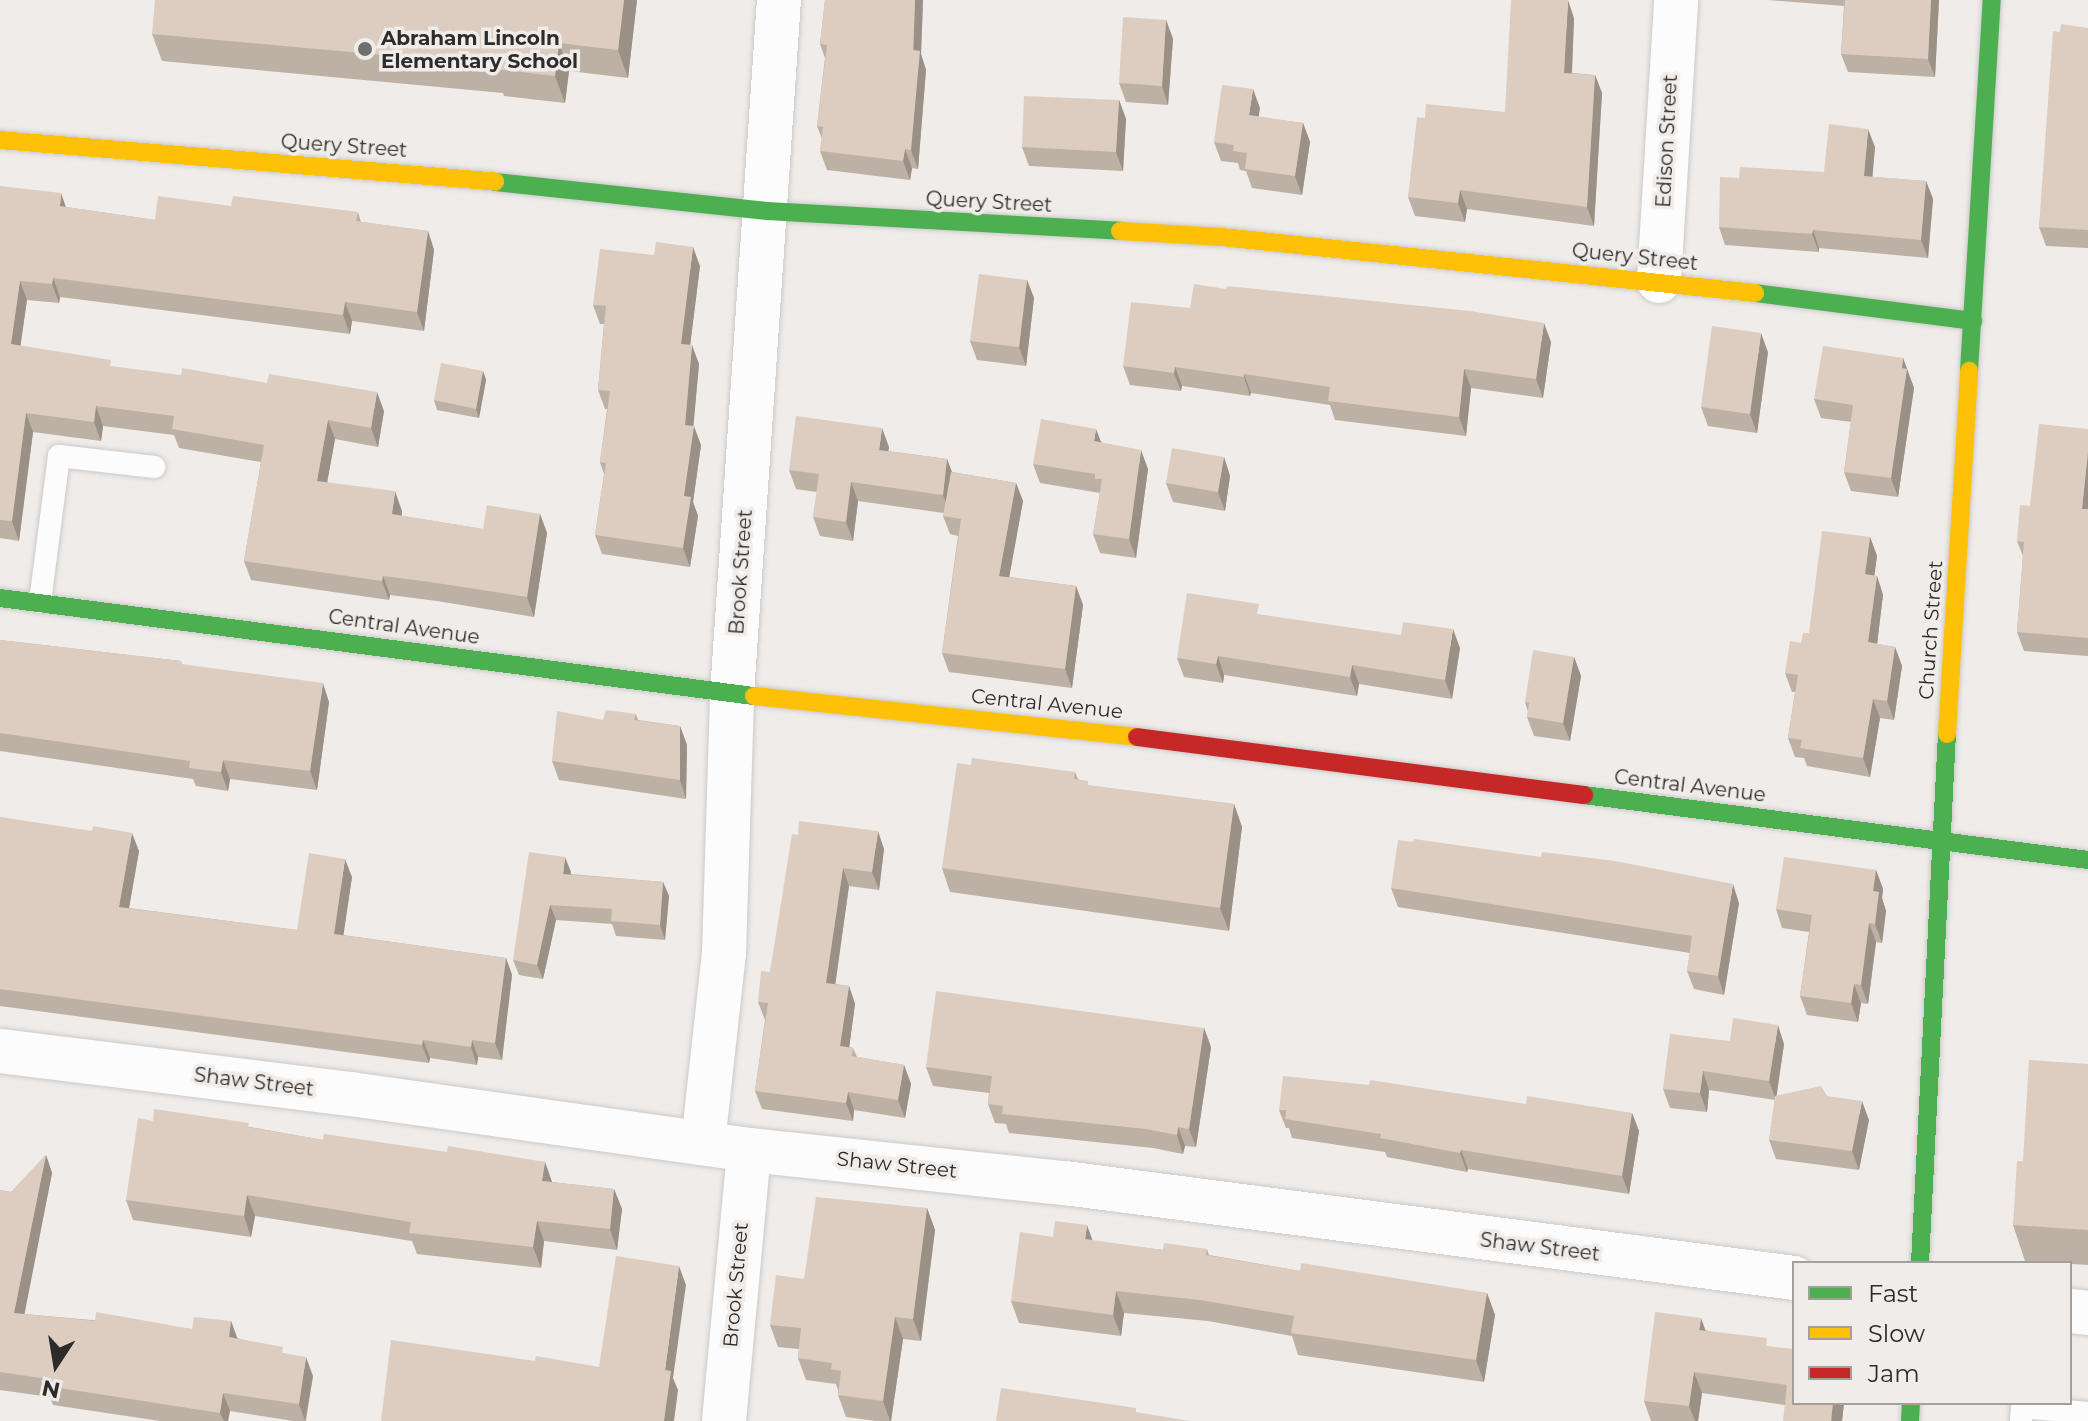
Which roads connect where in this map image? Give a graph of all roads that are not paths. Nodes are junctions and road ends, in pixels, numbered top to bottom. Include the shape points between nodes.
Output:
1 (779, 0) edge
2 (1676, 0) edge
3 (1992, 0) edge
4 (0, 140) edge
5 (767, 211) junction
6 (1659, 281) junction
7 (1973, 321) junction
8 (154, 467) dead end
9 (0, 598) edge
10 (40, 602) junction
11 (732, 694) junction
12 (1940, 841) junction
13 (2088, 860) edge
14 (0, 1051) edge
15 (703, 1143) junction
16 (749, 1150) junction
17 (1920, 1261) edge
18 (1792, 1278) edge
19 (2088, 1413) edge
20 (724, 1421) edge
21 (2021, 1421) edge

1 - 5 street, Brook Street
2 - 6 street, Edison Street
3 - 7 street, Church Street
4 - 5 street, Query Street via 419,174
5 - 6 street, Query Street via 1222,237
5 - 11 street, Brook Street
6 - 7 street, Query Street
7 - 12 street, Church Street
8 - 10 lane via 59,456
9 - 10 street, Central Avenue
10 - 11 street, Central Avenue
11 - 12 street, Central Avenue via 1077,729
11 - 15 street, Brook Street via 724,953
12 - 13 street, Central Avenue
12 - 17 street, Church Street
14 - 15 street, Shaw Street
15 - 16 street, Shaw Street
16 - 18 street, Shaw Street via 1065,1183
16 - 20 street, Brook Street
19 - 21 lane via 2022,1407

